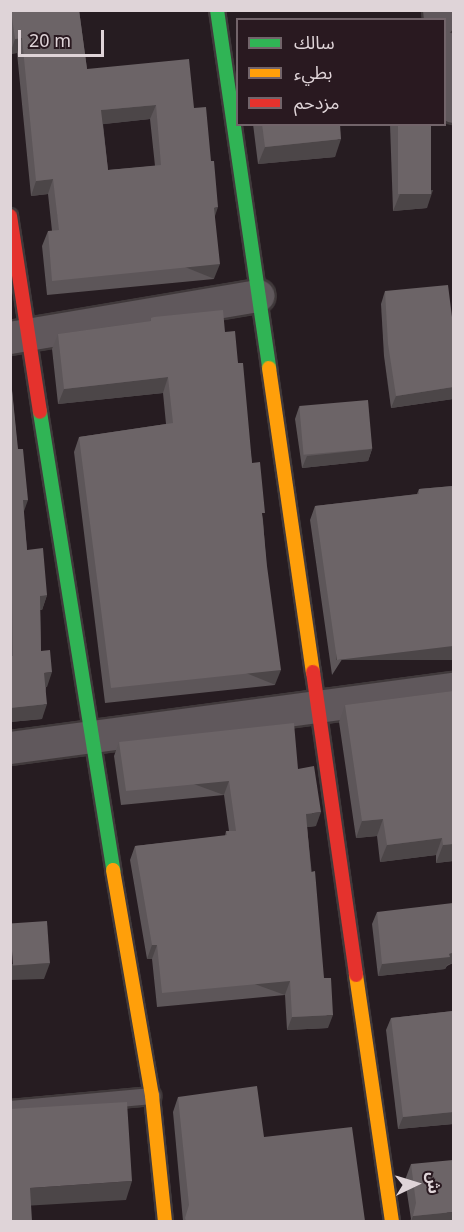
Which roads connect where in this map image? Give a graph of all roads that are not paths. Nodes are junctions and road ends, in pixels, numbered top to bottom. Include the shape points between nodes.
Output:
1 (217, 10) edge
2 (231, 57) edge
3 (446, 60) edge
4 (236, 101) edge
5 (453, 107) edge
6 (239, 126) edge
7 (10, 216) edge
8 (258, 296) junction
9 (20, 337) edge
10 (453, 689) edge
11 (316, 708) junction
12 (90, 737) junction
13 (10, 748) edge
14 (152, 1096) junction
15 (10, 1109) edge
16 (165, 1221) edge
17 (392, 1221) edge

1 - 2 street
2 - 4 street
3 - 5 street
6 - 8 street
7 - 9 street
8 - 9 street
8 - 11 street
9 - 12 street
10 - 11 street
11 - 12 street
11 - 17 street
12 - 13 street
12 - 14 street
14 - 15 lane
14 - 16 street

